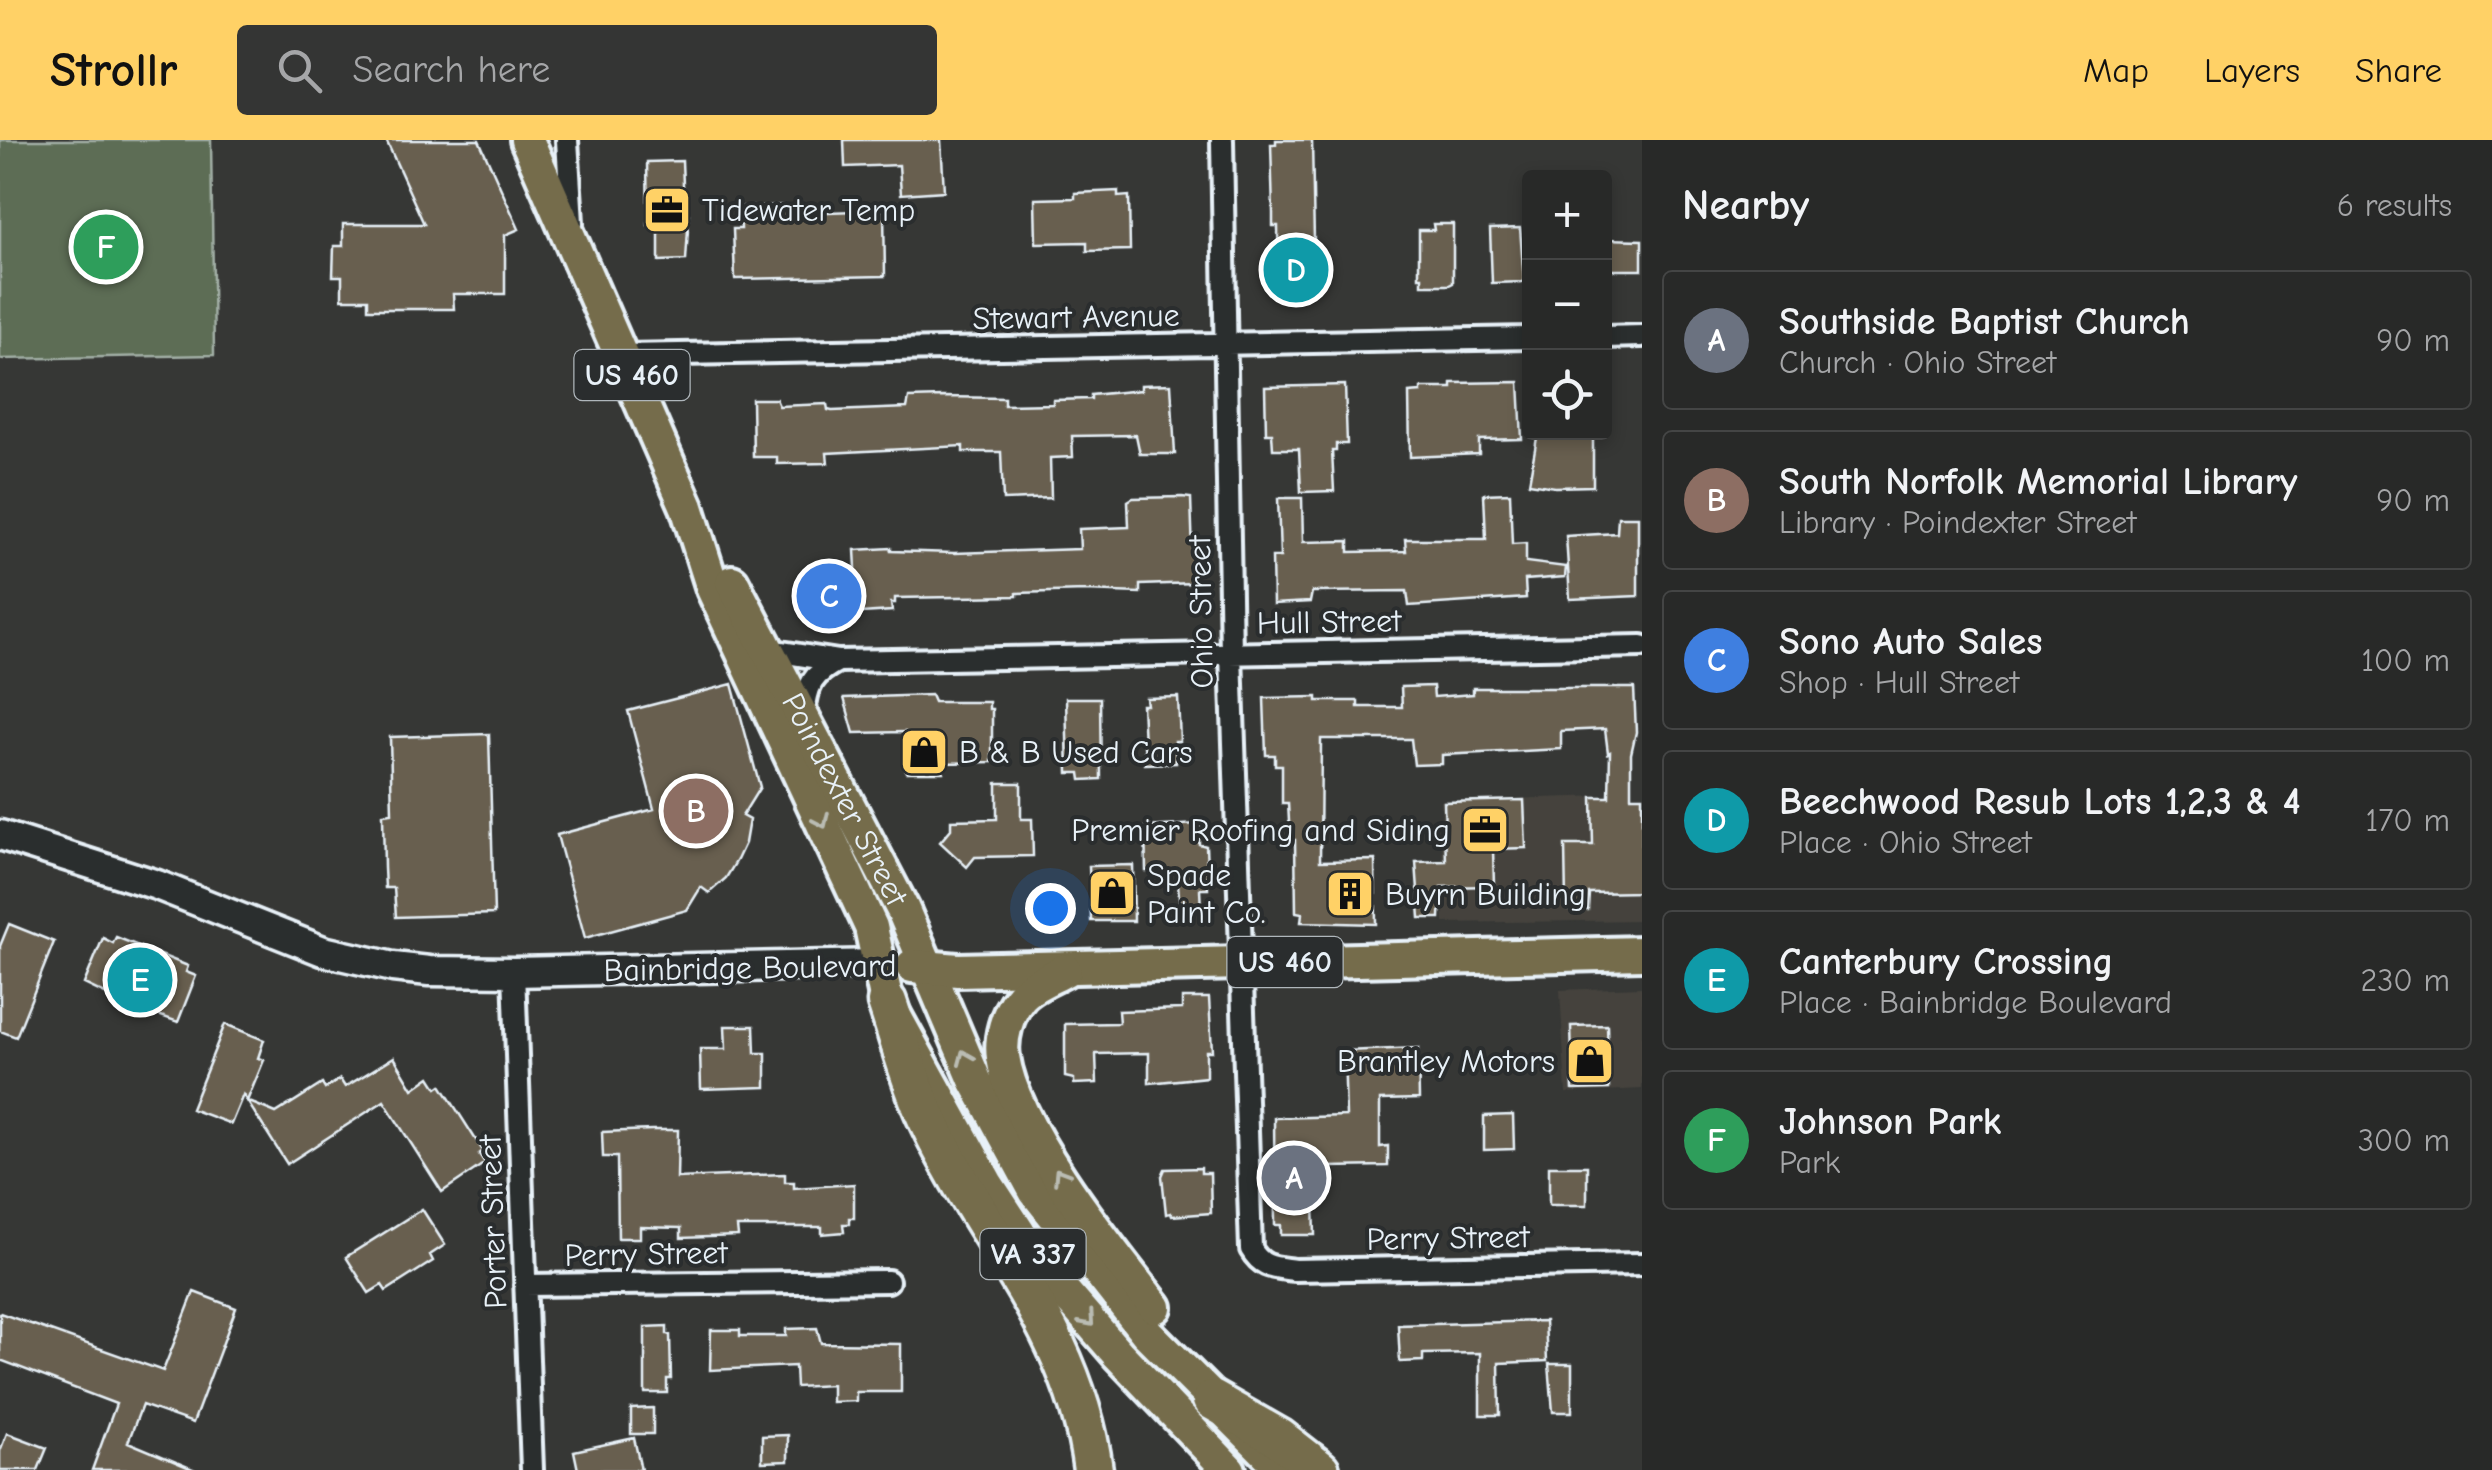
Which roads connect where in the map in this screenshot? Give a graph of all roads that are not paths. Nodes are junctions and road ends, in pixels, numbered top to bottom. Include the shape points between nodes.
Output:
1 (527, 140) edge
2 (567, 140) edge
3 (1222, 140) edge
4 (573, 244) junction
5 (1642, 336) edge
6 (1612, 337) edge
7 (1522, 338) edge
8 (1226, 344) junction
9 (624, 356) junction
10 (688, 506) junction
11 (1642, 646) edge
12 (768, 650) junction
13 (1231, 654) junction
14 (838, 661) junction
15 (804, 716) junction
16 (0, 835) edge
17 (1642, 954) edge
18 (1241, 963) junction
19 (880, 964) junction
20 (928, 967) junction
21 (1070, 968) junction
22 (514, 972) junction
23 (888, 1002) junction
24 (1258, 1261) joint
25 (1642, 1264) edge
26 (888, 1281) dead end
27 (525, 1285) junction
28 (1212, 1400) junction
29 (532, 1470) edge
30 (1093, 1470) edge
31 (1230, 1470) edge
32 (1284, 1470) edge
33 (1320, 1470) edge

1 - 4 main road, Poindexter Street / US 460
2 - 4 street
3 - 8 street, Ohio Street
4 - 9 main road, Poindexter Street / US 460
5 - 6 street
7 - 8 street, Stewart Avenue
8 - 9 street, Stewart Avenue
8 - 13 street, Ohio Street
9 - 10 main road, Poindexter Street / US 460
10 - 12 main road, Poindexter Street / US 460
10 -> 19 main road, Poindexter Street / US 460 via 713,589 871,927
11 - 13 street, Hull Street
12 - 14 street, Hull Street
12 - 15 main road, Poindexter Street / US 460
13 - 14 street, Hull Street
13 - 18 street, Ohio Street
14 - 15 street via 818,670 807,687
15 - 20 main road, Poindexter Street / US 460
16 - 22 street, Bainbridge Boulevard via 157,885 322,952 429,971
17 - 18 main road, Bainbridge Boulevard / US 460
18 - 21 main road, Bainbridge Boulevard / US 460
18 - 24 street, Ohio Street via 1248,1234
19 - 20 main road, Bainbridge Boulevard / US 460
19 - 22 street, Bainbridge Boulevard
19 - 23 main road, Poindexter Street / VA 337
20 - 21 main road, Bainbridge Boulevard / US 460
28 -> 20 main road, Poindexter Street / VA 337 via 1147,1333 1035,1191 975,1080
28 -> 21 main road via 1172,1330 1094,1229 1009,1082 1002,1054 1011,1012 1021,995
22 - 27 street, Porter Street
23 - 30 highway via 926,1117 1064,1360
23 -> 31 main road, Poindexter Street / VA 337 via 986,1184 1038,1262
24 - 25 street, Perry Street via 1294,1270
26 - 27 street, Perry Street
27 - 29 street, Porter Street
28 - 32 main road, Poindexter Street / VA 337
28 - 33 highway via 1280,1438

